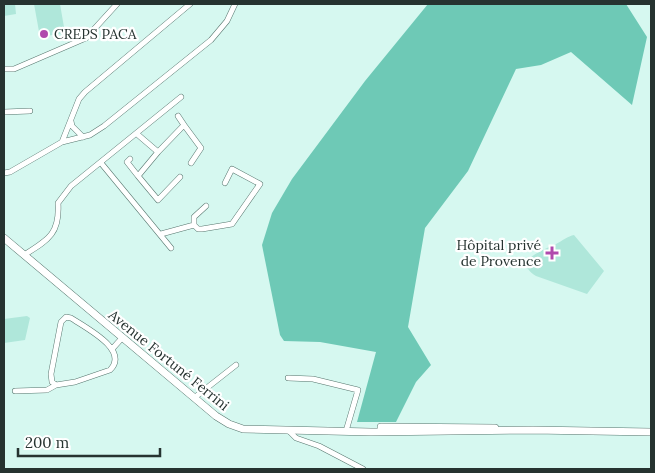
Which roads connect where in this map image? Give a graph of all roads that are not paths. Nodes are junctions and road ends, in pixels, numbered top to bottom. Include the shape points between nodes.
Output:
1 (117, 4) edge
2 (190, 4) edge
3 (235, 4) edge
4 (4, 69) edge
5 (181, 97) dead end
6 (30, 111) dead end
7 (4, 112) edge
8 (178, 116) dead end
9 (70, 120) junction
10 (184, 125) junction
11 (137, 134) junction
12 (84, 137) junction
13 (62, 142) junction
14 (158, 152) junction
15 (130, 159) dead end
16 (100, 163) junction
17 (191, 163) dead end
18 (4, 173) edge
19 (138, 176) junction
20 (180, 178) dead end
21 (225, 183) dead end
22 (206, 206) dead end
23 (194, 224) junction
24 (161, 234) junction
25 (4, 238) edge
26 (171, 248) dead end
27 (24, 255) junction
28 (122, 338) junction
29 (112, 348) junction
30 (236, 365) dead end
31 (288, 378) dead end
32 (56, 385) junction
33 (15, 391) dead end
34 (194, 398) junction
35 (289, 430) junction
36 (346, 431) junction
37 (651, 432) edge
38 (364, 469) edge

1 - 4 street via 86,38 14,69
2 - 9 street via 85,92
3 - 12 street via 227,21 211,40 104,126
5 - 11 street
6 - 7 street
8 - 10 street
9 - 12 street
9 - 13 street
10 - 14 street
10 - 17 street via 201,148
11 - 14 street
11 - 16 street
12 - 13 street
13 - 18 street
14 - 19 street
15 - 19 street via 127,162
16 - 24 street
16 - 27 street via 71,186 58,203 55,231
19 - 20 street via 158,200
21 - 23 street via 232,169 260,184 232,224 198,229
22 - 23 street via 194,217
23 - 24 street
24 - 26 street
25 - 27 main road, Avenue Fortuné Ferrini
27 - 28 main road, Avenue Fortuné Ferrini
28 - 29 street
28 - 34 main road, Avenue Fortuné Ferrini
29 - 32 street via 116,356 110,370
29 - 32 street via 66,317 61,322 52,374 52,382
30 - 34 street
31 - 36 street via 315,379 358,390
32 - 33 street via 46,390
34 - 35 main road, Avenue Fortuné Ferrini via 234,426 252,430
35 - 36 main road, Avenue Fortuné Ferrini
35 - 38 street via 296,438
36 - 37 main road, Avenue Fortuné Ferrini via 391,427 480,427

